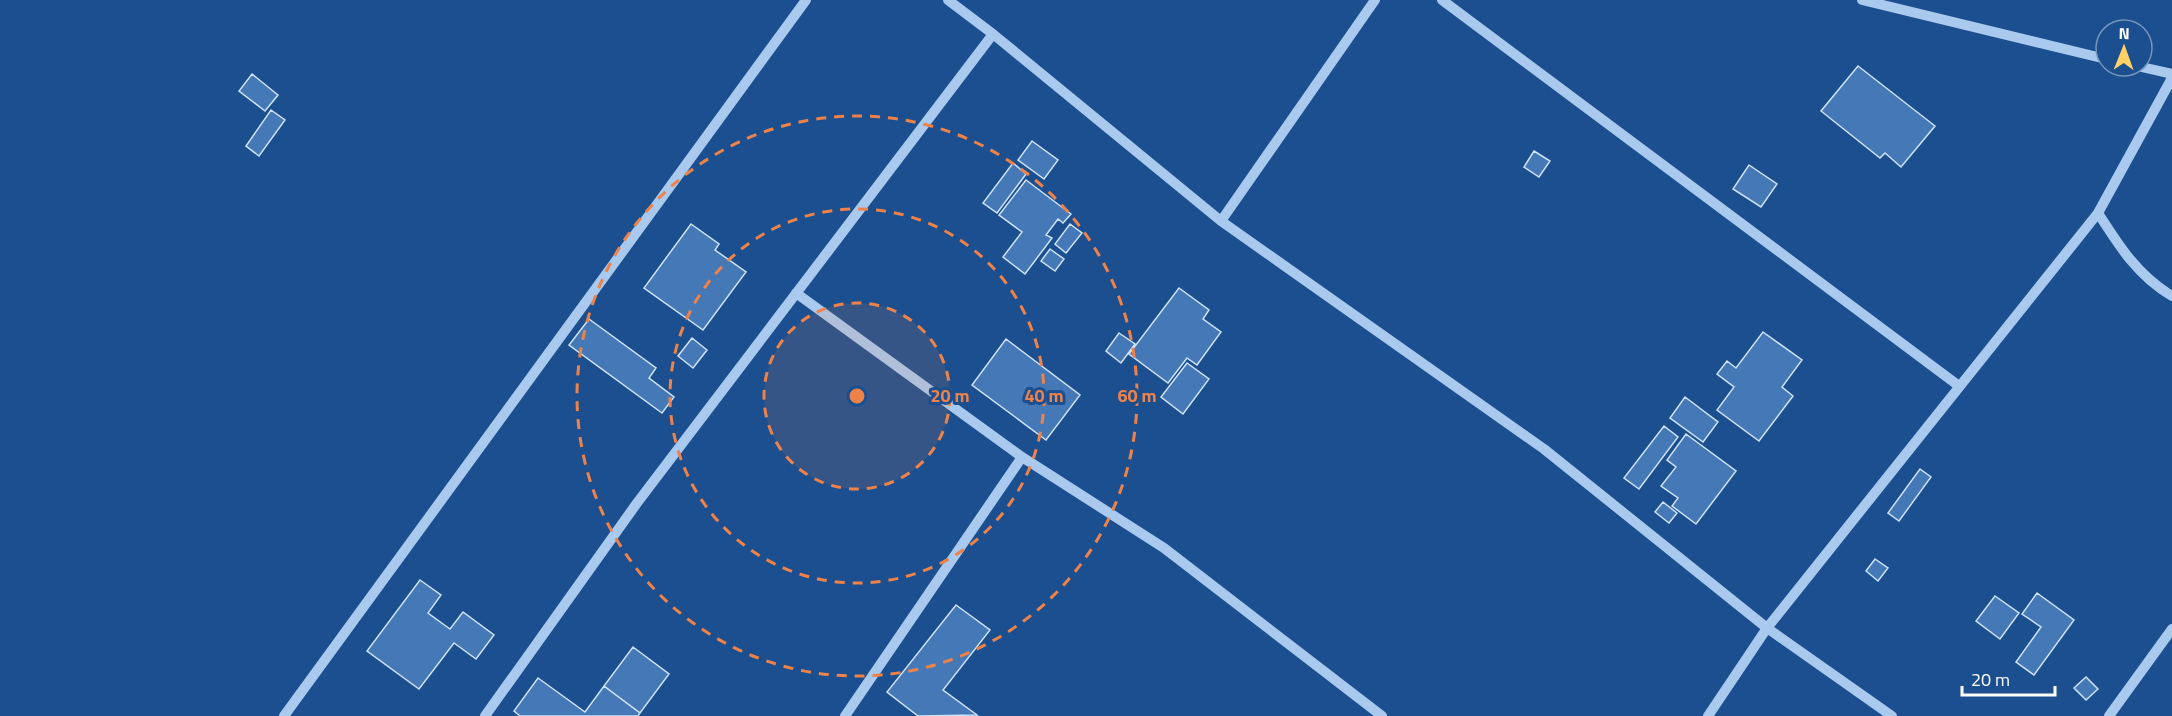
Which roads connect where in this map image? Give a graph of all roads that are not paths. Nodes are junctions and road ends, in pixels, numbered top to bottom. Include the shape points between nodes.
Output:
1 (806, 0) edge
2 (948, 0) edge
3 (1376, 0) edge
4 (1442, 0) edge
5 (1862, 0) edge
6 (993, 34) junction
7 (2094, 55) edge
8 (2154, 71) edge
9 (2172, 76) edge
10 (2098, 213) junction
11 (1221, 221) junction
12 (796, 293) junction
13 (2172, 296) edge
14 (1959, 386) junction
15 (1022, 457) junction
16 (1767, 628) junction
17 (2172, 629) edge
18 (284, 716) edge
19 (485, 716) edge
20 (845, 716) edge
21 (1382, 716) edge
22 (1708, 716) edge
23 (1892, 716) edge
24 (2109, 716) edge

1 - 18 street
2 - 6 street
3 - 11 street
4 - 14 street
5 - 7 street
6 - 11 street
6 - 12 street
8 - 9 street
9 - 10 street
10 - 13 street via 2124,255 2147,280
10 - 14 street
11 - 16 street via 1544,449
12 - 15 street
12 - 19 street via 637,503
14 - 16 street
15 - 20 street
15 - 21 street via 1164,548
16 - 22 street
16 - 23 street
17 - 24 street

